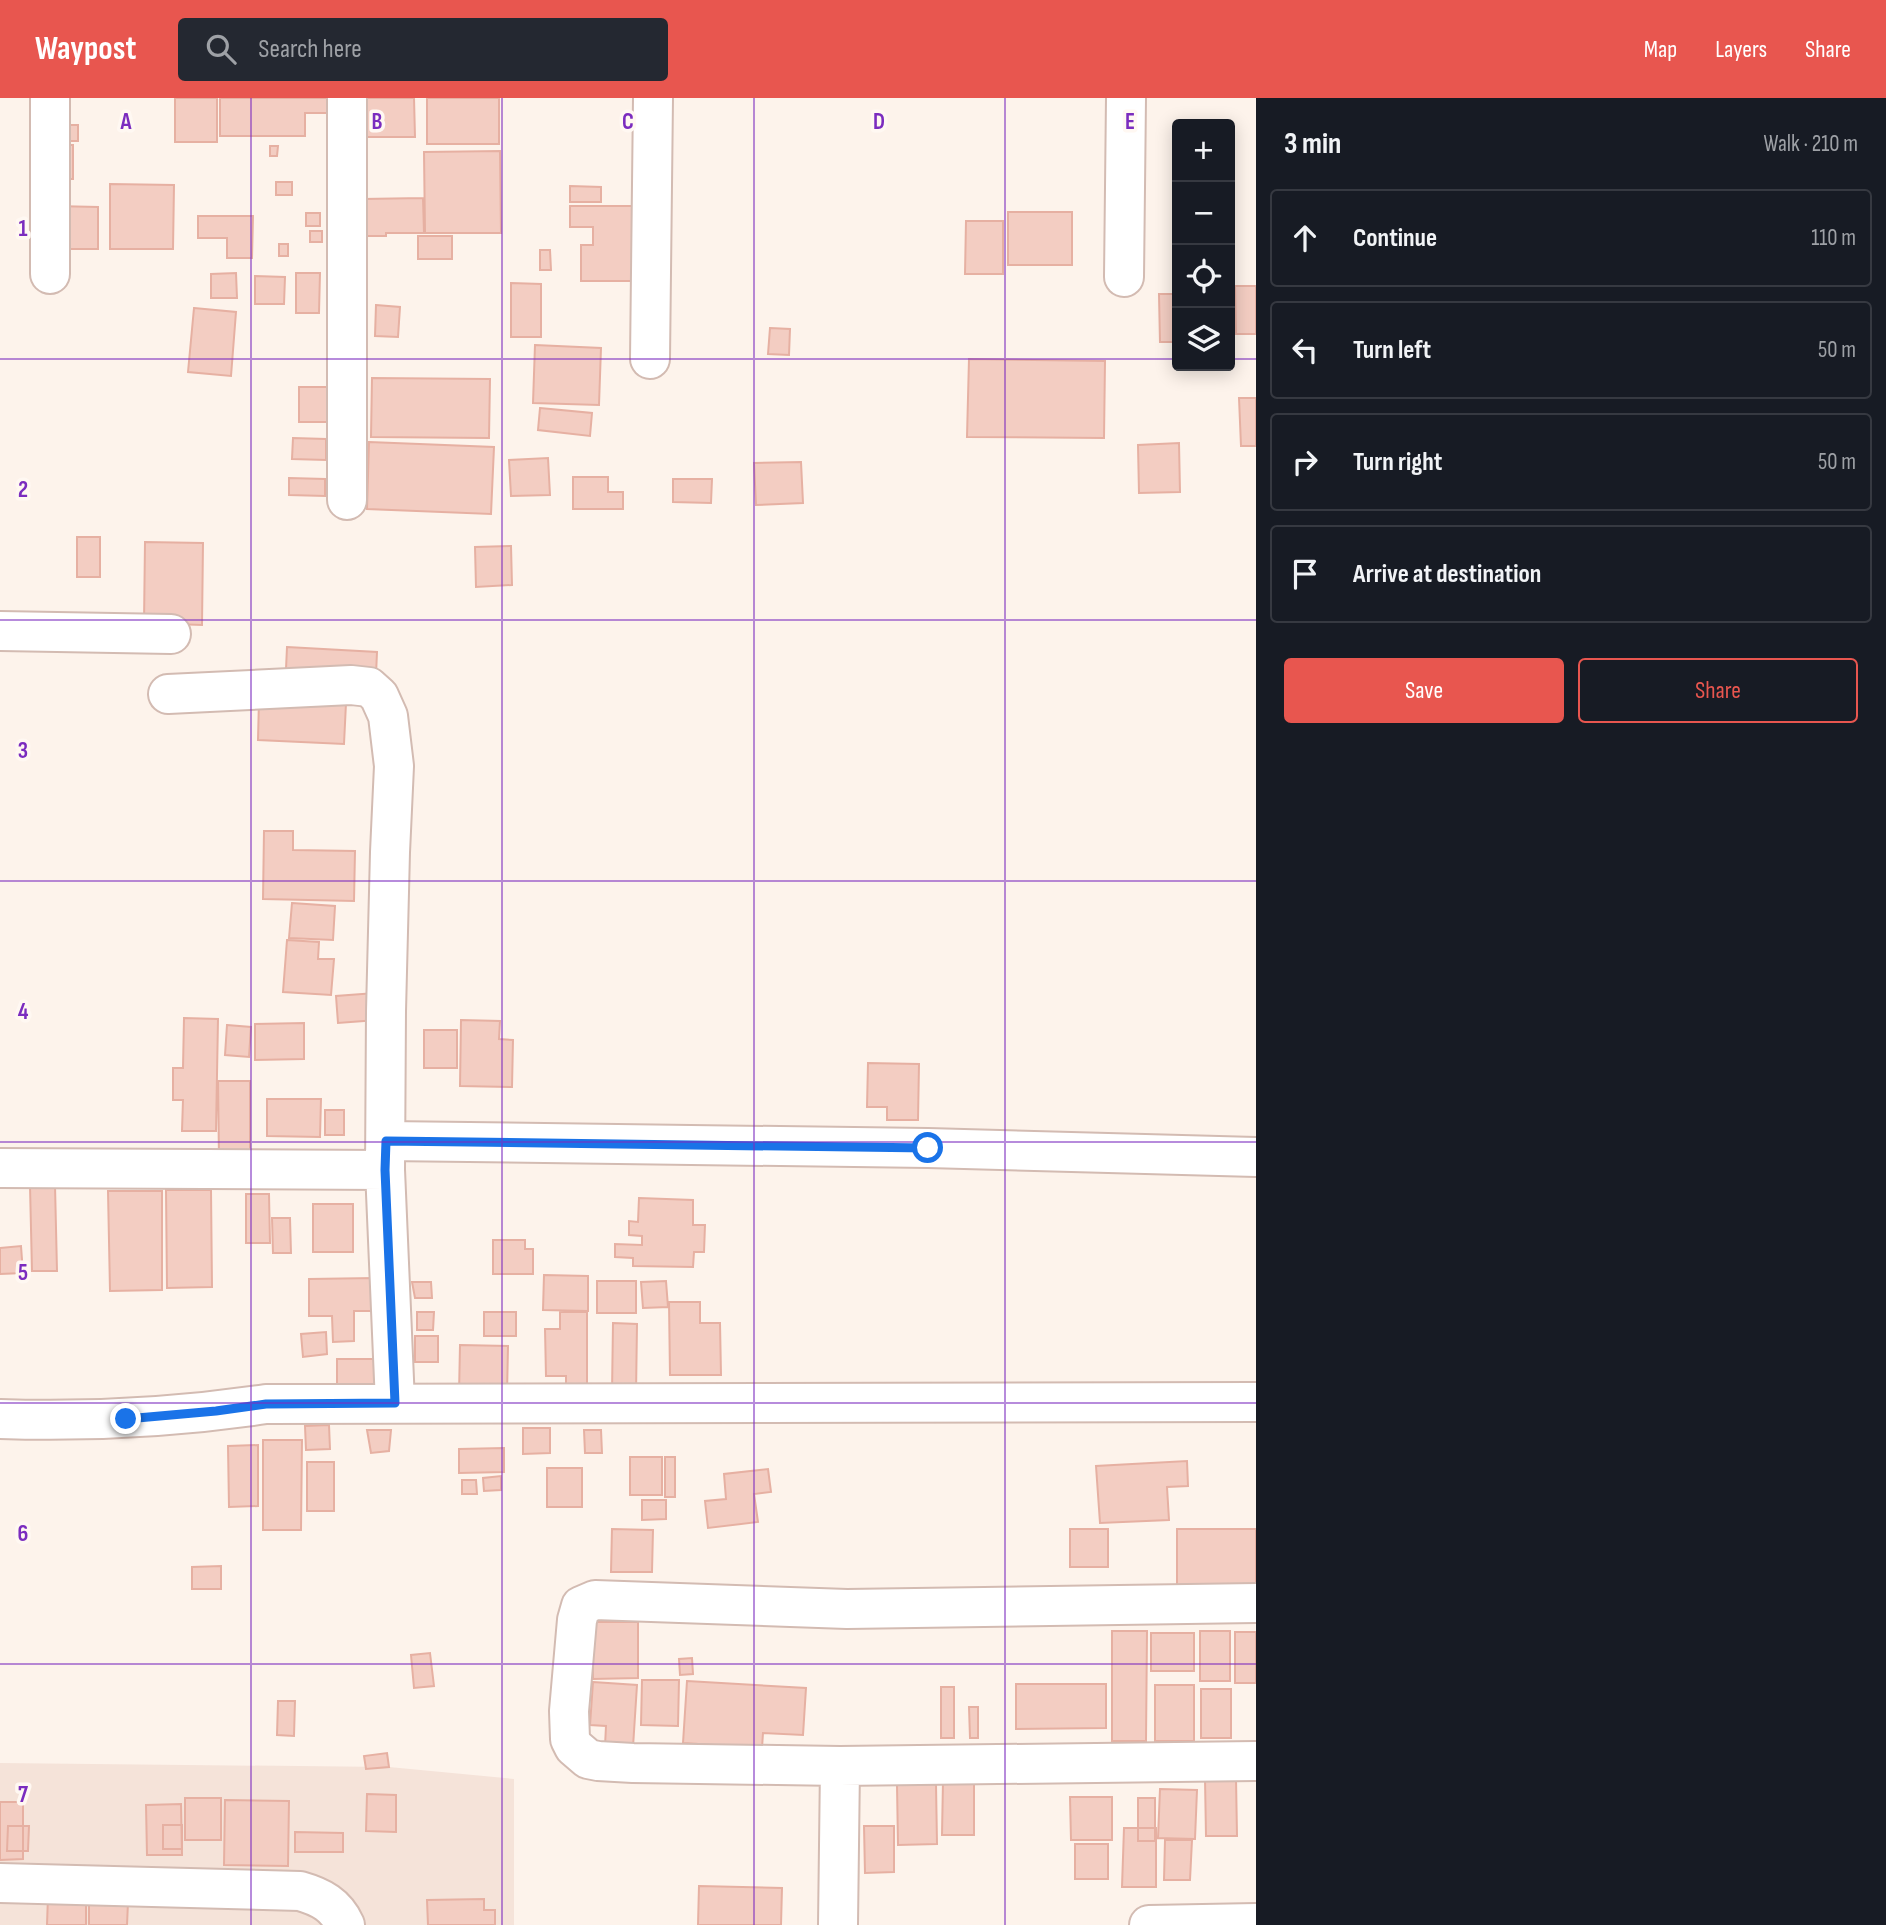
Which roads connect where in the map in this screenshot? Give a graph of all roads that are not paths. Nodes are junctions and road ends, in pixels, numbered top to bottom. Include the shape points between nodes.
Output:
1 (50, 98) edge
2 (347, 98) edge
3 (653, 98) edge
4 (1126, 98) edge
5 (50, 274) dead end
6 (1124, 276) dead end
7 (650, 359) dead end
8 (347, 500) dead end
9 (0, 631) edge
10 (172, 634) dead end
11 (168, 694) dead end
12 (386, 1156) junction
13 (1256, 1157) edge
14 (0, 1168) edge
15 (1256, 1402) edge
16 (395, 1403) junction
17 (0, 1419) edge
18 (1256, 1603) edge
19 (1256, 1761) edge
20 (840, 1766) junction
21 (0, 1882) edge
22 (1256, 1923) edge
23 (345, 1925) edge
24 (838, 1925) edge
25 (1149, 1925) edge

1 - 5 street
2 - 8 street
3 - 7 street
4 - 6 street
9 - 10 street
11 - 12 street via 351,685 369,687 379,696 388,716 394,766
12 - 13 street via 928,1148
12 - 14 street
12 - 16 street
15 - 16 street
16 - 17 street via 266,1404 126,1419
18 - 20 street via 847,1609 595,1600 581,1606 569,1725 574,1747 589,1759
19 - 20 street
20 - 24 street
21 - 23 street via 300,1891 327,1902
22 - 25 street

